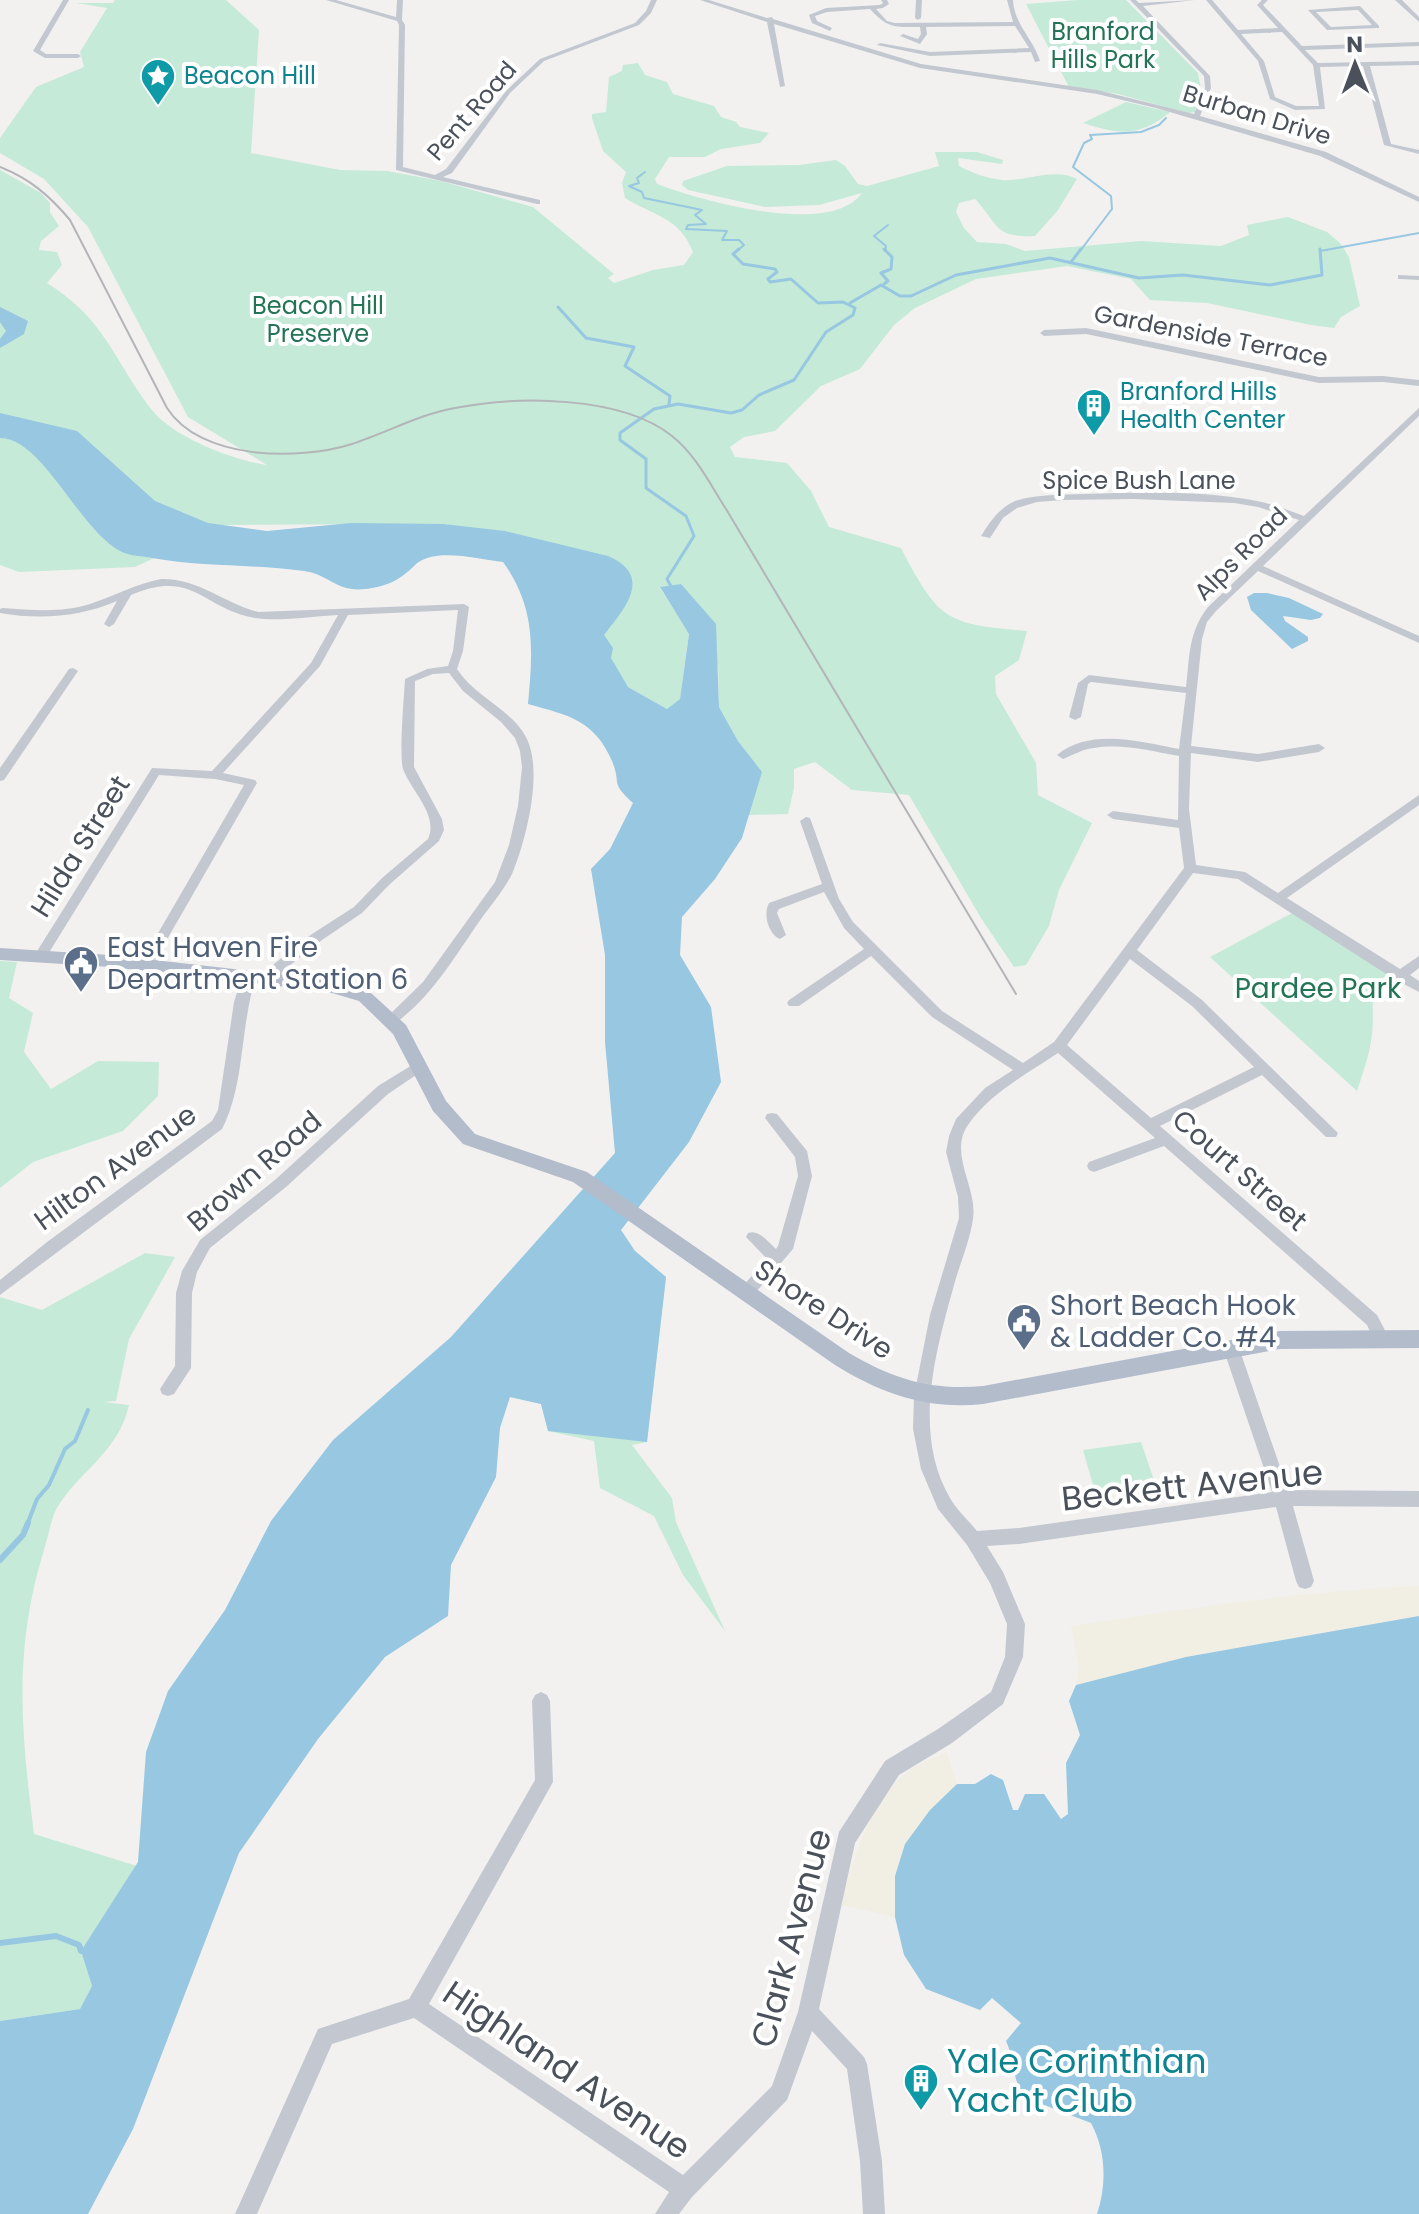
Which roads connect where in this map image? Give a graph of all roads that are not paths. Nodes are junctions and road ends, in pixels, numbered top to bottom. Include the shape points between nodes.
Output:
1 (66, 0) edge
2 (329, 0) edge
3 (400, 0) edge
4 (654, 0) edge
5 (703, 0) edge
6 (884, 0) edge
7 (919, 0) edge
8 (1010, 0) edge
9 (1192, 0) edge
10 (1209, 0) edge
11 (1265, 0) edge
12 (1325, 0) edge
13 (1398, 0) edge
14 (1135, 3) edge
15 (872, 8) junction
16 (1334, 9) junction
17 (770, 18) junction
18 (918, 18) dead end
19 (399, 20) junction
20 (1419, 20) edge
21 (1018, 24) junction
22 (924, 30) junction
23 (1282, 30) junction
24 (1237, 32) junction
25 (938, 34) dead end
26 (837, 36) junction
27 (903, 36) dead end
28 (1419, 44) edge
29 (1299, 48) junction
30 (1035, 50) junction
31 (78, 56) dead end
32 (1037, 61) dead end
33 (1366, 64) junction
34 (1419, 64) edge
35 (1316, 65) junction
36 (782, 86) dead end
37 (1196, 118) junction
38 (1419, 152) edge
39 (438, 176) junction
40 (1419, 200) edge
41 (537, 202) dead end
42 (1401, 277) dead end
43 (1419, 278) edge
44 (1044, 333) dead end
45 (1419, 383) edge
46 (1419, 411) edge
47 (1305, 519) junction
48 (986, 536) dead end
49 (1256, 566) junction
50 (127, 592) junction
51 (3, 611) dead end
52 (344, 613) junction
53 (109, 624) dead end
54 (1419, 640) edge
55 (452, 669) junction
56 (73, 671) dead end
57 (1193, 691) junction
58 (1075, 717) dead end
59 (1319, 748) dead end
60 (1185, 752) junction
61 (1063, 755) dead end
62 (215, 775) junction
63 (0, 777) edge
64 (1419, 799) edge
65 (1113, 815) dead end
66 (806, 821) dead end
67 (1184, 825) junction
68 (1190, 868) junction
69 (829, 886) junction
70 (1279, 898) junction
71 (780, 935) dead end
72 (871, 950) junction
73 (1128, 950) junction
74 (0, 954) edge
75 (40, 956) junction
76 (1419, 961) edge
77 (145, 966) junction
78 (1399, 976) junction
79 (249, 977) junction
80 (272, 979) junction
81 (1419, 987) edge
82 (794, 1003) dead end
83 (392, 1019) junction
84 (1059, 1046) junction
85 (417, 1067) junction
86 (1264, 1068) junction
87 (1024, 1070) junction
88 (772, 1118) dead end
89 (1150, 1125) junction
90 (1331, 1133) dead end
91 (1166, 1140) junction
92 (1094, 1166) dead end
93 (753, 1237) dead end
94 (775, 1258) junction
95 (0, 1289) edge
96 (746, 1293) junction
97 (1381, 1338) junction
98 (1419, 1339) edge
99 (1231, 1348) junction
100 (168, 1389) dead end
101 (922, 1396) junction
102 (1282, 1498) junction
103 (1419, 1499) edge
104 (973, 1539) junction
105 (1305, 1581) dead end
106 (541, 1701) dead end
107 (416, 2007) junction
108 (808, 2012) junction
109 (684, 2189) junction
110 (246, 2214) edge
111 (666, 2214) edge
112 (874, 2214) edge

1 - 31 street via 36,51
2 - 19 street
3 - 19 street
4 - 39 street, Pent Road via 637,24 542,60 508,92 449,171
5 - 17 street, Burban Drive
6 - 15 street via 884,6
7 - 18 street
8 - 21 street
9 - 14 street
10 - 24 street
11 - 23 street via 1260,5
12 - 16 street
13 - 20 street
14 - 37 street via 1207,76 1208,88
15 - 22 street via 889,24
15 - 26 street via 812,15 814,22
16 - 16 street via 1360,8 1377,27 1329,29 1311,10
17 - 26 street, Burban Drive
17 - 36 street
19 - 39 street via 399,168
21 - 22 street
21 - 30 street
22 - 25 street
22 - 27 street via 920,42
23 - 24 street
23 - 29 street
24 - 35 street via 1261,61 1272,98 1306,110 1324,105
26 - 30 street via 921,53
26 - 37 street, Burban Drive via 930,68 1097,92
28 - 29 street
29 - 35 street
30 - 32 street
33 - 34 street
33 - 35 street
33 - 38 street via 1388,145
37 - 40 street, Burban Drive via 1335,158
39 - 41 street
42 - 43 street
44 - 45 street, Gardenside Terrace via 1086,331 1319,380
46 - 47 street, Alps Road
47 - 48 street, Spice Bush Lane via 1226,499 1073,498 1023,501 1001,513
47 - 49 street, Alps Road
49 - 54 street
49 - 57 street, Alps Road via 1202,622
50 - 51 street via 60,614
50 - 52 street via 158,582 181,583 258,615
50 - 53 street
52 - 55 street via 464,607
52 - 62 street via 316,664
55 - 80 street via 410,679 408,767 436,819 433,841 358,910 279,967
55 - 83 street via 459,683 522,739 527,776 521,828 504,877 427,985
56 - 63 street
57 - 58 street via 1089,678
57 - 60 street, Alps Road
59 - 60 street via 1258,758
60 - 61 street via 1096,742
60 - 67 street, Alps Road
62 - 75 street, Hilda Street via 156,771
62 - 77 street via 251,783
64 - 70 street
65 - 67 street
66 - 69 street
67 - 68 street, Alps Road
68 - 70 street via 1241,875
68 - 73 street, Clark Avenue
69 - 71 street via 773,906
69 - 72 street via 839,912
70 - 78 street
72 - 82 street
72 - 87 street via 937,1014
73 - 84 street, Clark Avenue
73 - 86 street via 1197,1003
74 - 75 main road
75 - 77 main road
76 - 78 street
77 - 79 main road
78 - 81 street
79 - 80 main road
79 - 95 street, Hilton Avenue via 220,1122
80 - 83 main road via 349,991
83 - 85 main road, Shore Drive
84 - 87 street, Clark Avenue
84 - 89 street, Court Street
85 - 96 main road, Shore Drive via 444,1114 469,1139 580,1177
85 - 100 street, Brown Road via 383,1090 205,1244 184,1293 183,1368
86 - 89 street
86 - 90 street
87 - 101 street, Clark Avenue via 971,1109 956,1136 953,1152 966,1218 947,1275
88 - 94 street via 806,1165 787,1243
89 - 91 street, Court Street
91 - 92 street
91 - 97 street, Court Street via 1372,1320
93 - 94 street
94 - 96 street
96 - 101 main road, Shore Drive via 858,1369
97 - 98 main road, Shore Drive
97 - 99 main road, Shore Drive via 1293,1339
99 - 101 main road, Shore Drive via 983,1395
99 - 102 street
101 - 104 street, Clark Avenue via 921,1429 929,1469 944,1504
102 - 103 street, Beckett Avenue
102 - 104 street, Beckett Avenue
102 - 105 street
104 - 108 street, Clark Avenue via 1016,1624 1014,1657 997,1698 892,1768 846,1839
106 - 107 street, Highland Avenue via 544,1782
107 - 109 street, Highland Avenue
107 - 110 street via 325,2036
108 - 109 street, Clark Avenue via 780,2093
108 - 112 street via 857,2064
109 - 111 street, Clark Avenue

